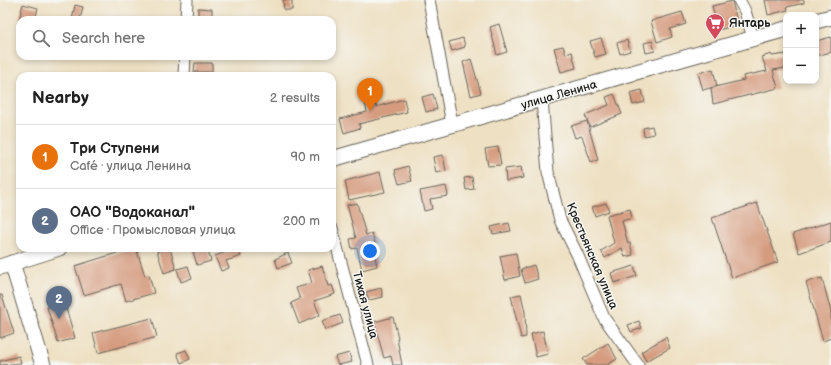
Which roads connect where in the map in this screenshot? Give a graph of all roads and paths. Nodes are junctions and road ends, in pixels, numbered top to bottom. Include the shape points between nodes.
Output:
1 (187, 0) edge
2 (429, 0) edge
3 (739, 0) edge
4 (186, 16) edge
5 (831, 17) edge
6 (819, 20) edge
7 (783, 30) edge
8 (753, 38) junction
9 (185, 60) edge
10 (184, 72) edge
11 (542, 100) junction
12 (452, 124) junction
13 (336, 158) edge
14 (336, 243) edge
15 (47, 252) edge
16 (6, 265) edge
17 (43, 365) edge
18 (368, 365) edge
19 (638, 365) edge

1 - 4 street
2 - 12 street
3 - 8 street
5 - 6 main road
7 - 8 main road, улица Ленина
8 - 11 main road, улица Ленина
9 - 10 street
11 - 12 main road, улица Ленина
11 - 19 street, Крестьянская улица via 548,172 560,220 604,318
12 - 13 main road, улица Ленина
14 - 18 street, Тихая улица
15 - 16 main road
16 - 17 main road

